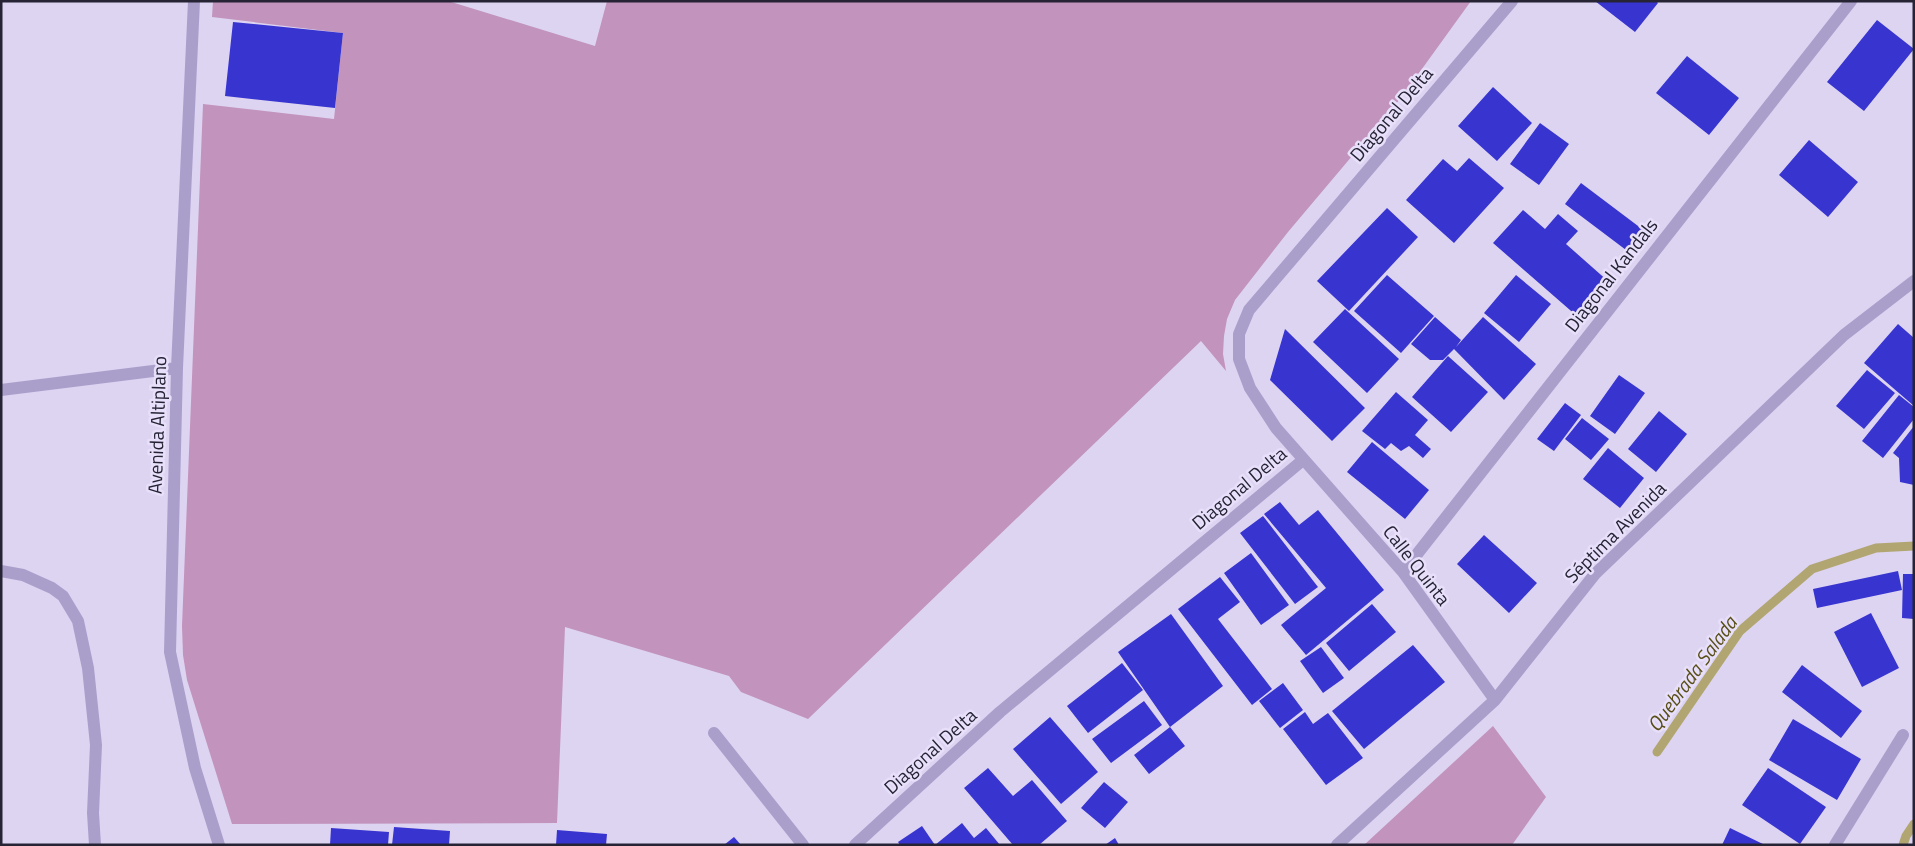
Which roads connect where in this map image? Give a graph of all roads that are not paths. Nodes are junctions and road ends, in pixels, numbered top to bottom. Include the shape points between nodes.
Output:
1 (194, 1) edge
2 (1512, 1) edge
3 (1851, 1) edge
4 (1914, 281) edge
5 (177, 368) junction
6 (1, 390) edge
7 (1303, 460) junction
8 (1, 571) edge
9 (1403, 572) junction
10 (1494, 700) junction
11 (714, 733) dead end
12 (1903, 735) dead end
13 (95, 845) edge
14 (219, 845) edge
15 (802, 845) edge
16 (855, 845) edge
17 (1337, 845) edge
18 (1835, 845) edge

1 - 5 street, Avenida Altiplano
2 - 7 street, Diagonal Delta via 1249,310 1239,334 1239,359 1250,388 1276,428
3 - 9 street, Diagonal Kandals
4 - 10 street, Séptima Avenida via 1844,335 1596,574
5 - 6 street
5 - 14 street, Avenida Altiplano via 170,652 195,768
7 - 9 street, Calle Quinta
7 - 16 street, Diagonal Delta via 1000,712
8 - 13 street via 23,575 52,588 62,596 78,621 88,668 96,745
9 - 10 street, Calle Quinta
10 - 17 street, Séptima Avenida
11 - 15 street
12 - 18 street

